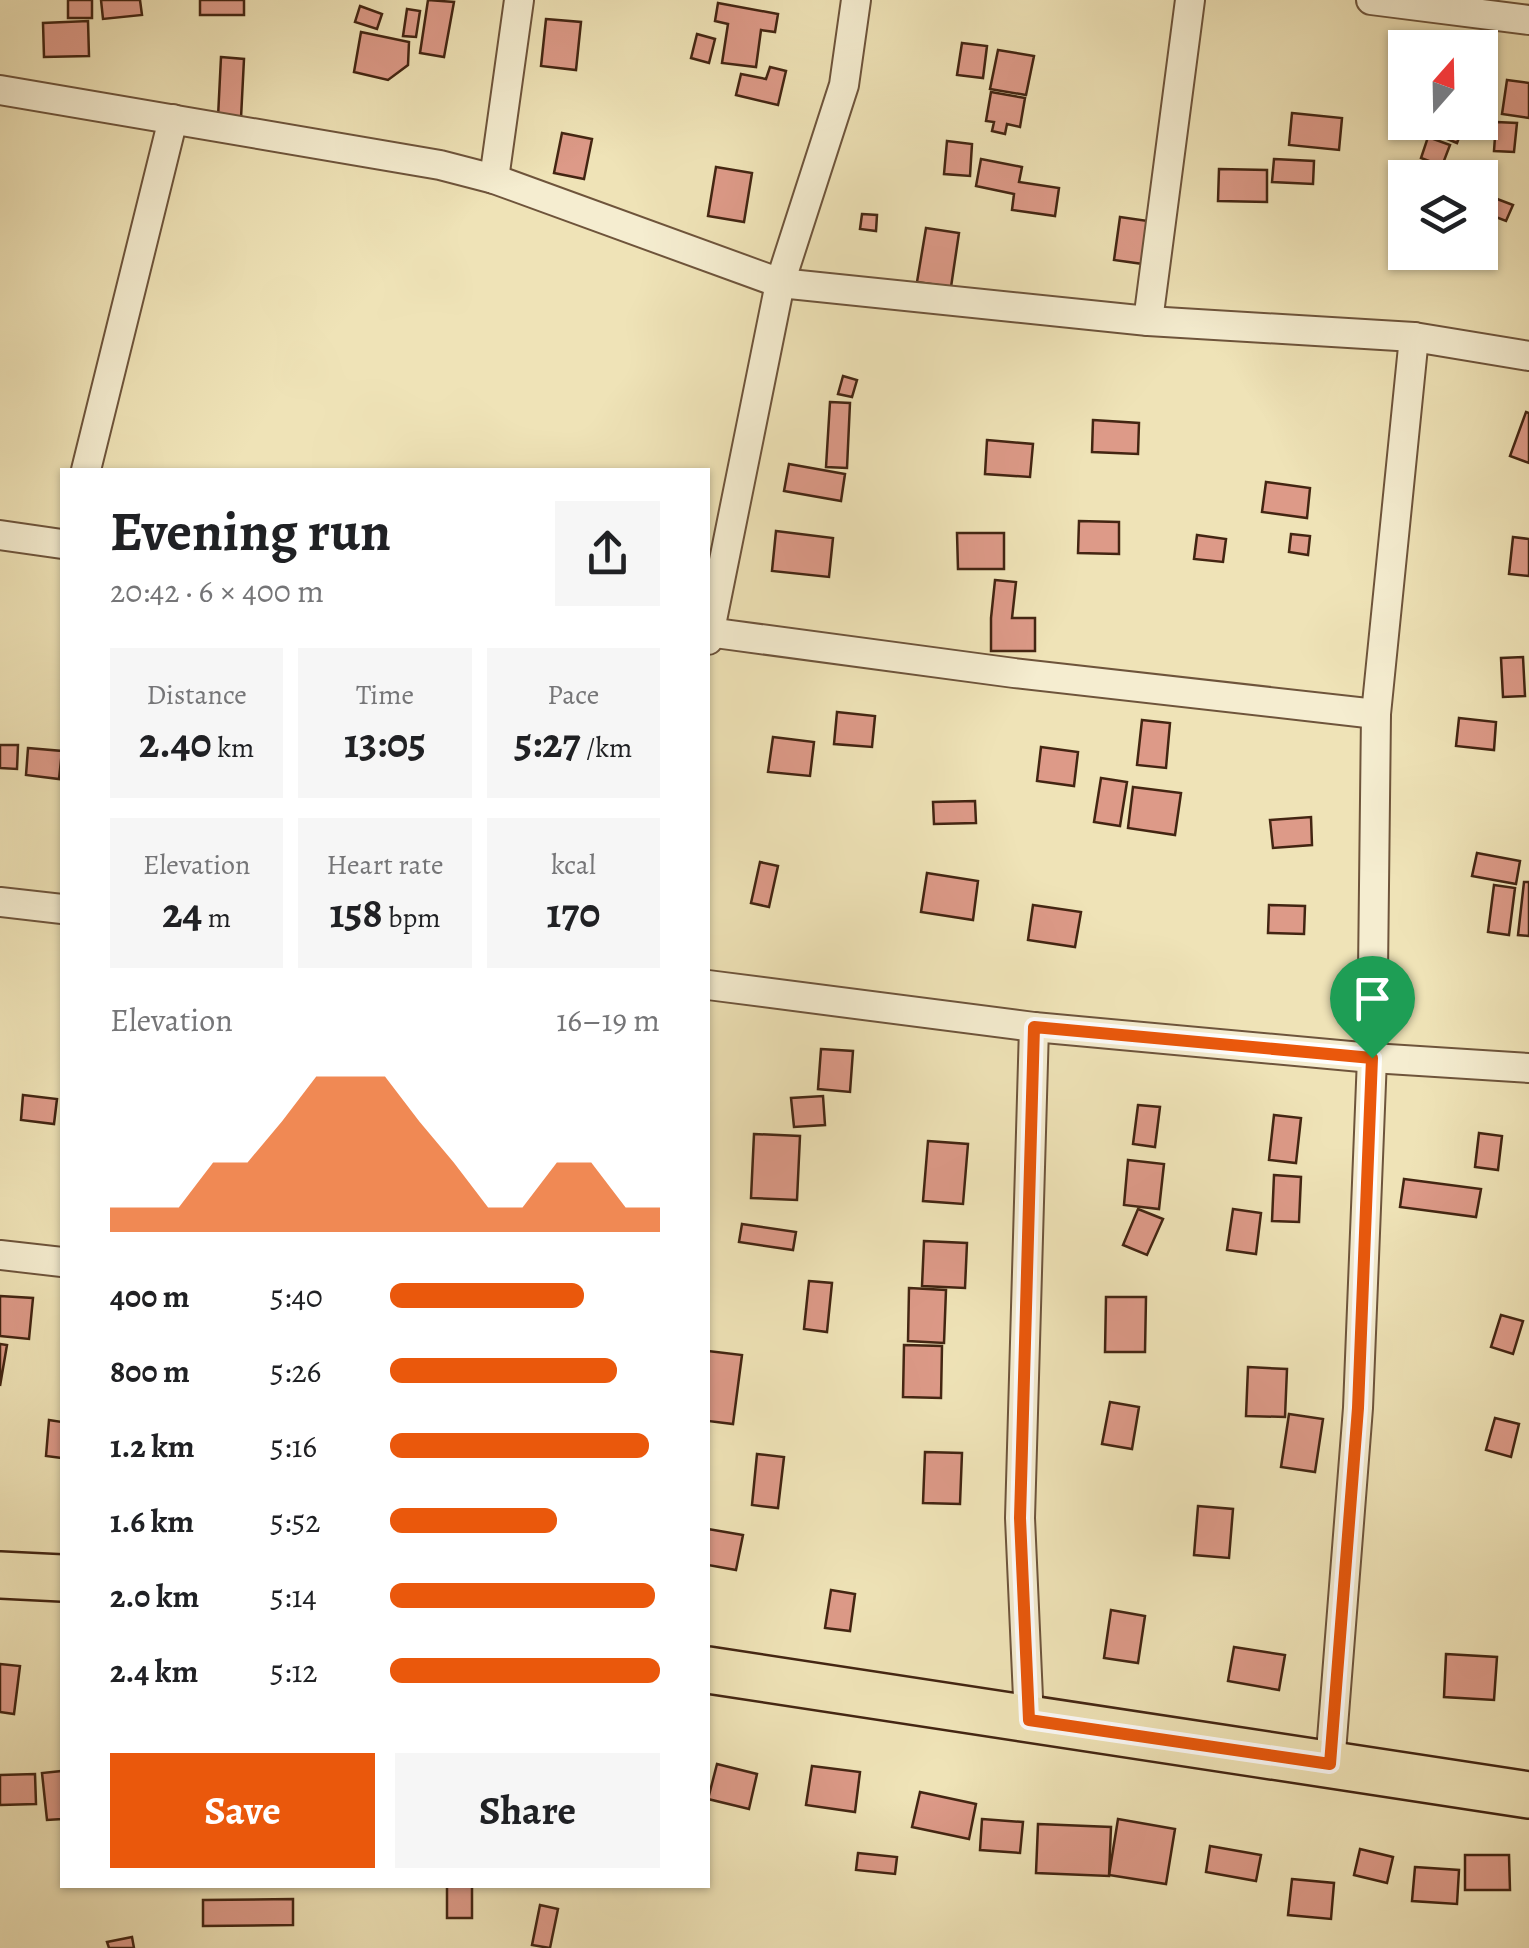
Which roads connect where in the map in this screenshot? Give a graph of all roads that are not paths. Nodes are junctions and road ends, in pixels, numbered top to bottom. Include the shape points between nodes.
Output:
1 (519, 0) edge
2 (856, 0) edge
3 (1190, 0) edge
4 (1371, 0) edge
5 (1529, 20) edge
6 (0, 90) edge
7 (173, 119) junction
8 (494, 179) junction
9 (780, 283) junction
10 (1148, 322) junction
11 (1414, 338) junction
12 (1529, 356) edge
13 (86, 468) edge
14 (0, 535) edge
15 (60, 544) edge
16 (710, 622) edge
17 (710, 632) edge
18 (1376, 714) junction
19 (0, 902) edge
20 (60, 909) edge
21 (710, 984) edge
22 (1034, 1027) junction
23 (1372, 1058) junction
24 (1529, 1068) edge
25 (0, 1254) edge
26 (60, 1262) edge
27 (0, 1576) edge
28 (60, 1578) edge
29 (710, 1670) edge
30 (1029, 1720) junction
31 (1330, 1764) junction
32 (1529, 1795) edge

1 - 8 street
2 - 9 street via 844,85
3 - 10 street
4 - 5 street
6 - 7 street
7 - 8 street
7 - 13 street
8 - 9 street
9 - 10 street
9 - 16 street
10 - 11 street
11 - 12 street
11 - 18 street
14 - 15 street
17 - 18 street
18 - 23 street
19 - 20 street
21 - 22 street
22 - 23 street
22 - 30 street via 1020,1518
23 - 24 street
23 - 31 street via 1358,1408
25 - 26 street
27 - 28 main road
29 - 30 main road
30 - 31 main road
31 - 32 main road

